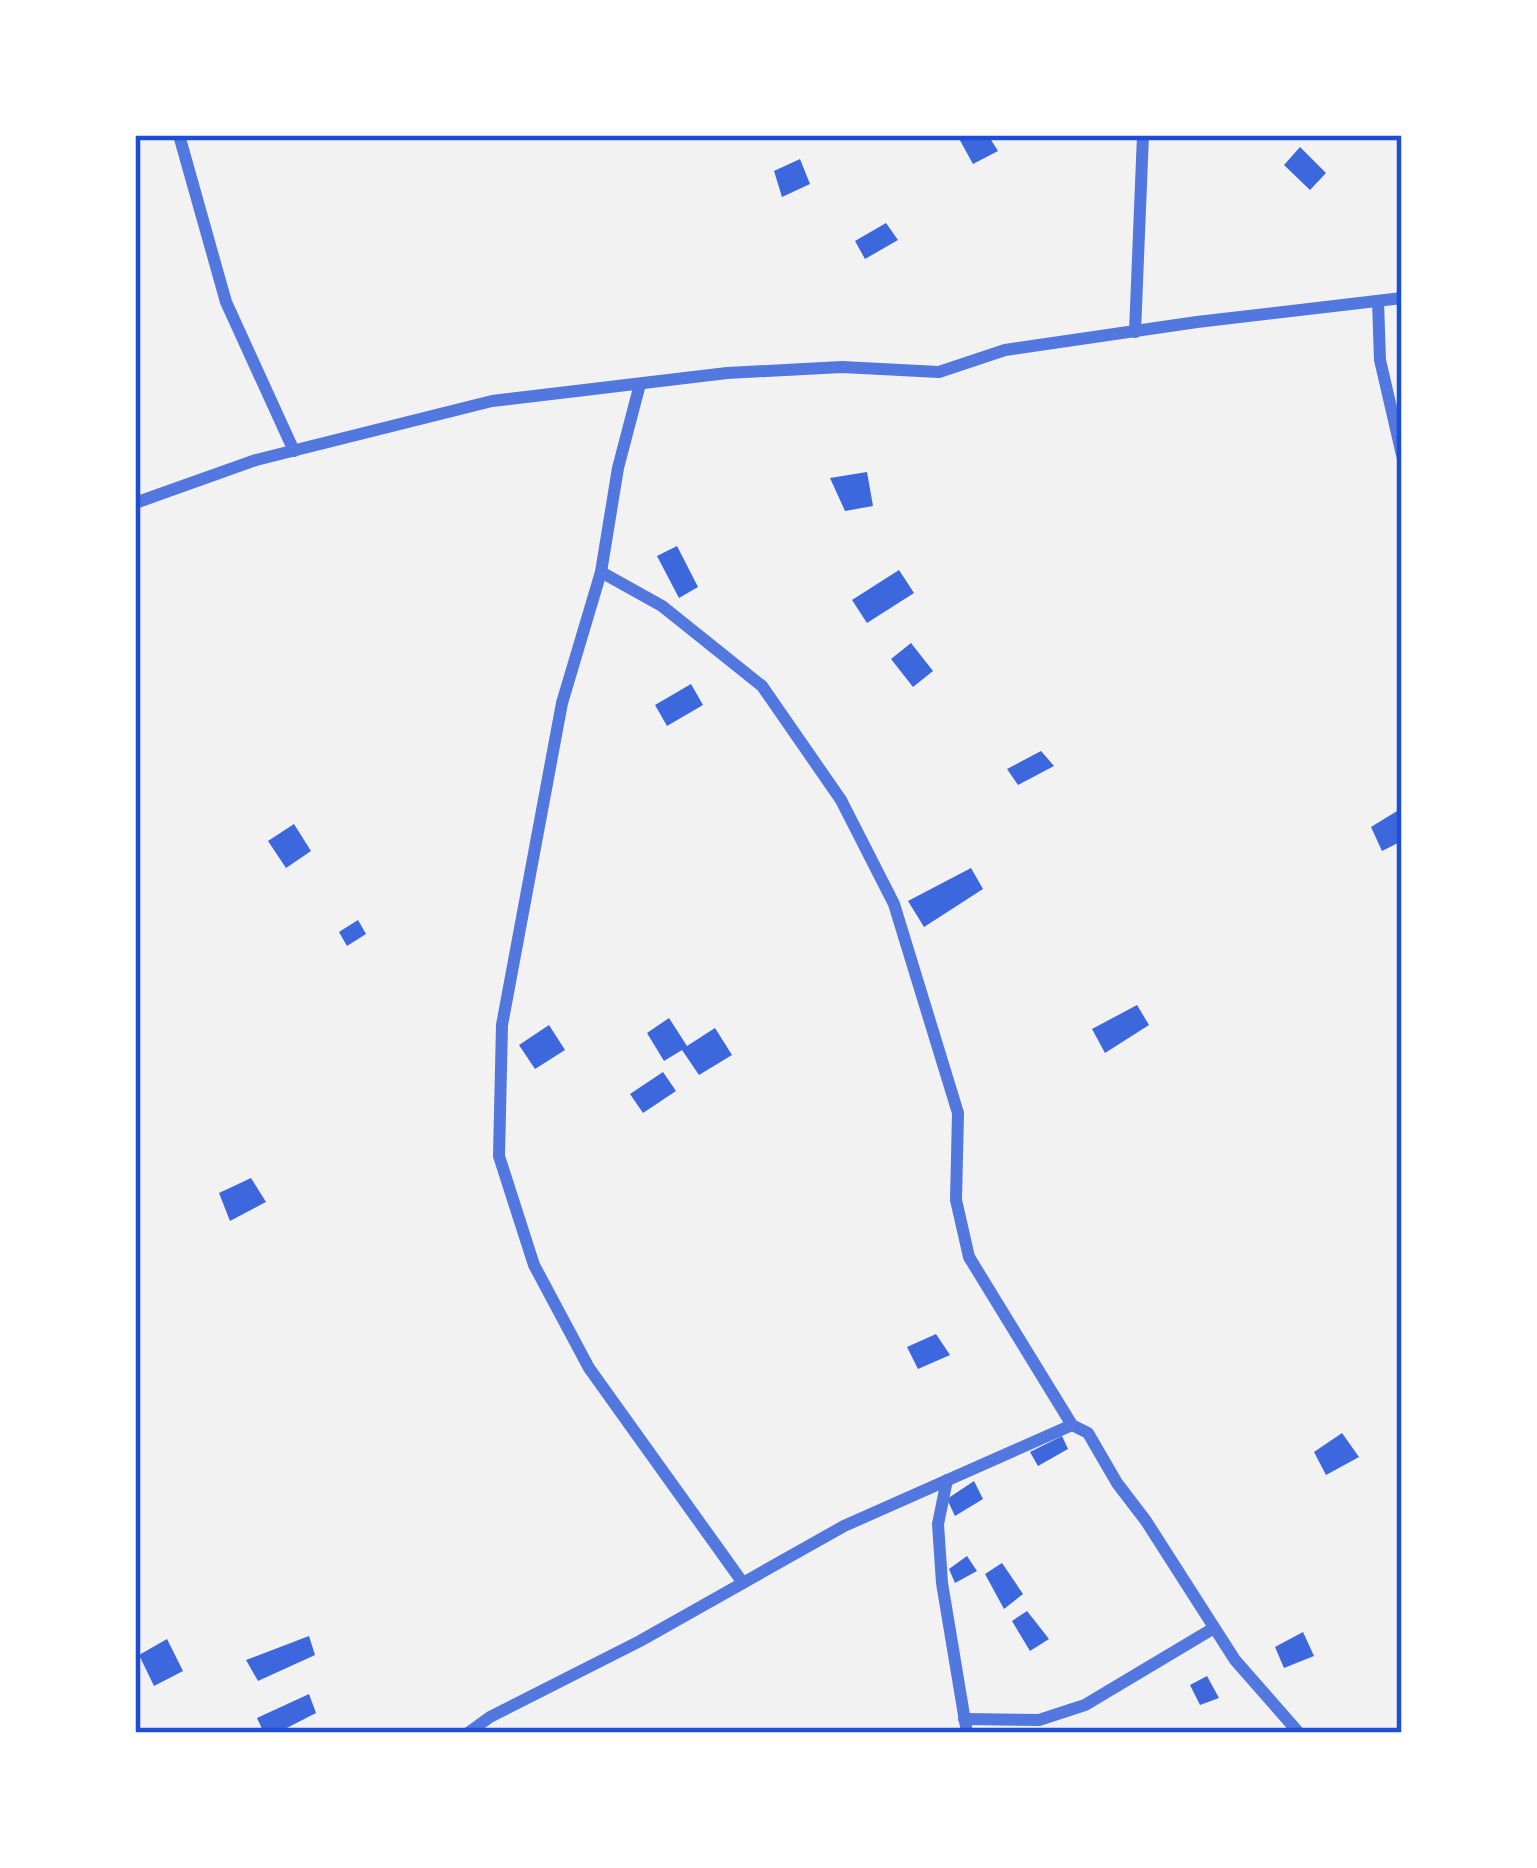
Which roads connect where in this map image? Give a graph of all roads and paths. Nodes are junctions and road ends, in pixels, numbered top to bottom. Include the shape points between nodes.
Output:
1 (179, 135) edge
2 (1143, 135) edge
3 (1402, 298) edge
4 (1378, 301) junction
5 (1135, 332) junction
6 (640, 384) junction
7 (294, 451) junction
8 (1402, 455) edge
9 (135, 503) edge
10 (601, 572) junction
11 (1072, 1425) junction
12 (947, 1480) junction
13 (743, 1583) junction
14 (1214, 1628) junction
15 (966, 1726) edge
16 (468, 1733) edge
17 (1299, 1733) edge

1 - 7 street via 226,302
2 - 5 street
3 - 4 street
4 - 5 street
4 - 8 street via 1380,360
5 - 6 street via 1005,350 939,372 842,367
6 - 7 street via 492,401
6 - 10 street
7 - 9 street
10 - 11 street via 662,606 762,686 841,800 894,904 958,1113 956,1200 969,1257
10 - 13 street via 562,703 502,1025 500,1156 534,1265 589,1368
11 - 12 street
11 - 14 street via 1088,1433
12 - 13 street
12 - 15 street via 938,1524
13 - 16 street
14 - 15 street via 1085,1705 1039,1720
14 - 17 street

